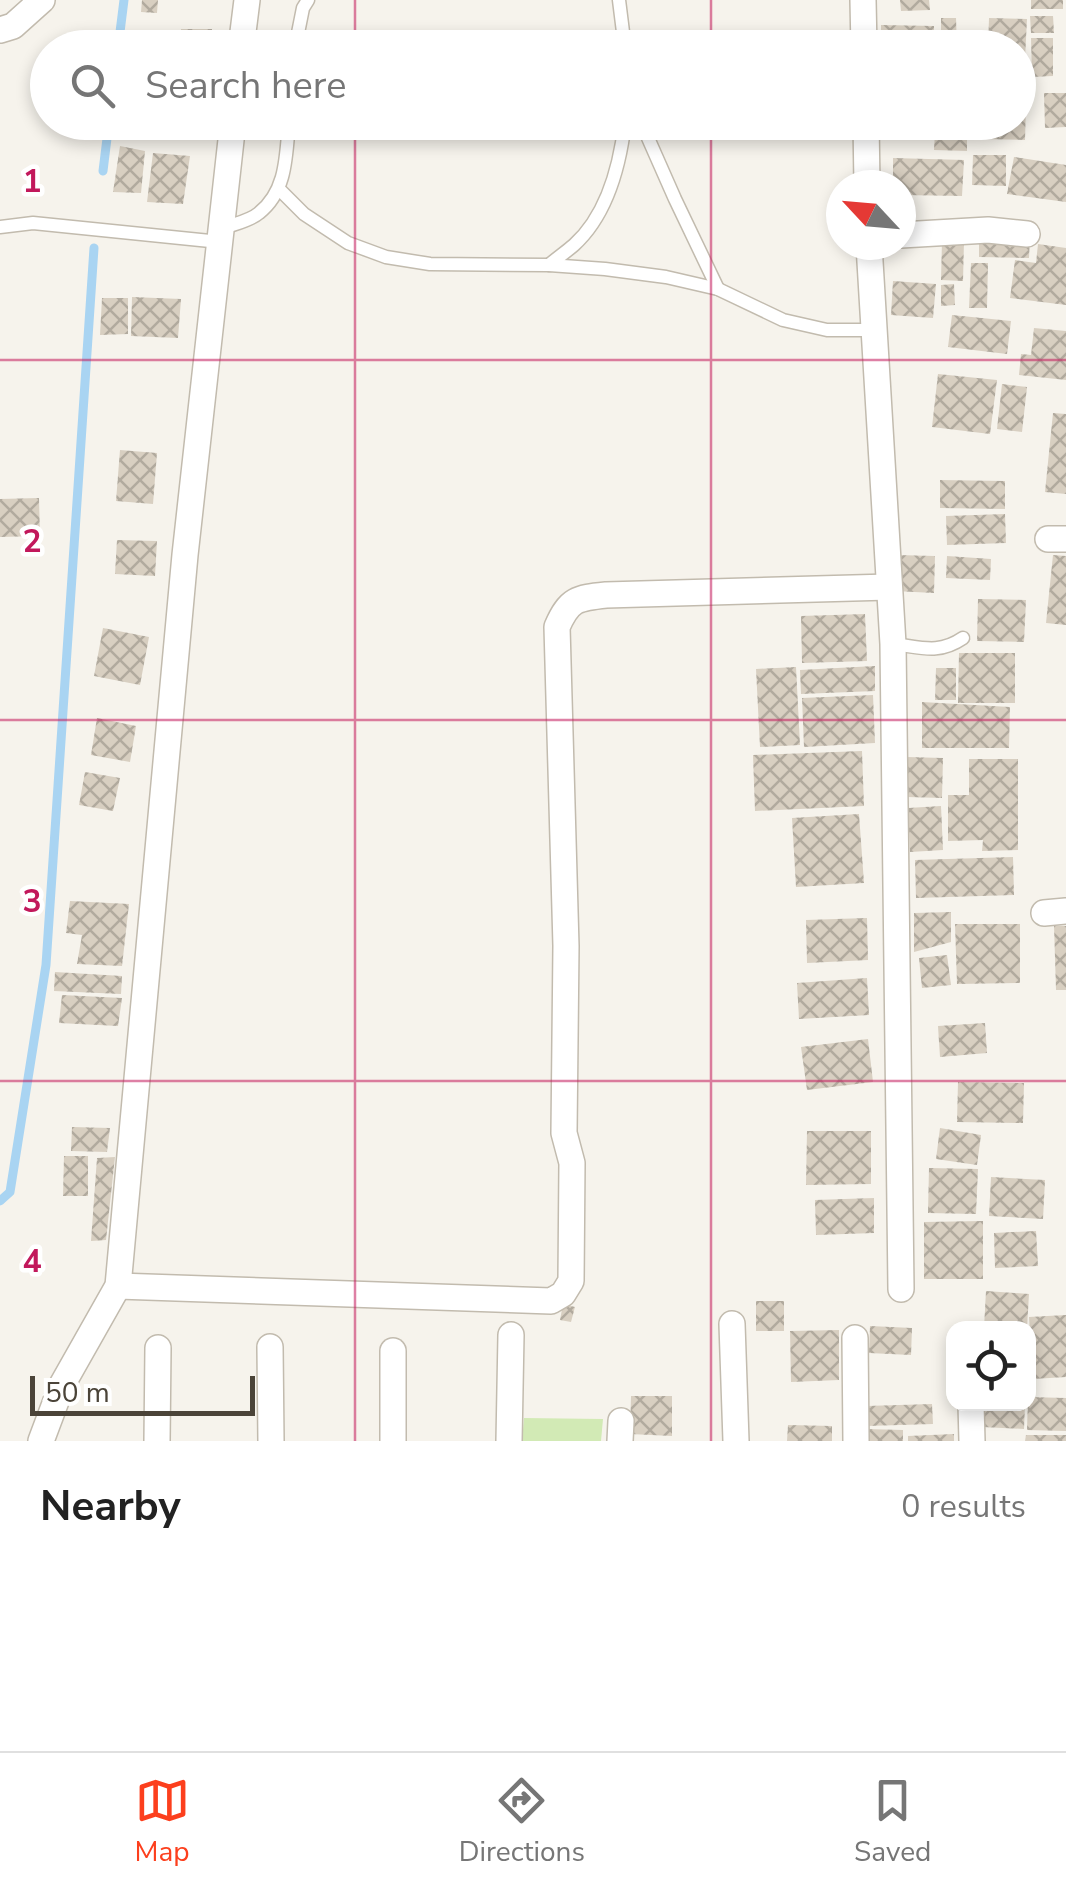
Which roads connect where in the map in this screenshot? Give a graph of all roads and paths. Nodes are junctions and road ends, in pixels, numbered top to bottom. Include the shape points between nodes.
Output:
1 (42, 0) edge
2 (247, 0) edge
3 (308, 0) edge
4 (619, 0) edge
5 (863, 0) edge
6 (0, 30) edge
7 (244, 30) edge
8 (299, 30) edge
9 (623, 30) edge
10 (864, 30) edge
11 (234, 140) edge
12 (288, 140) edge
13 (623, 140) edge
14 (649, 140) edge
15 (866, 140) edge
16 (867, 170) edge
17 (280, 190) junction
18 (0, 227) edge
19 (1027, 234) dead end
20 (220, 235) junction
21 (916, 235) edge
22 (870, 260) edge
23 (549, 265) junction
24 (718, 289) junction
25 (874, 330) junction
26 (889, 587) junction
27 (963, 638) dead end
28 (893, 644) junction
29 (118, 1286) junction
30 (901, 1288) dead end
31 (732, 1324) dead end
32 (511, 1334) dead end
33 (855, 1338) dead end
34 (270, 1347) dead end
35 (158, 1348) dead end
36 (393, 1350) dead end
37 (971, 1411) edge
38 (41, 1441) edge
39 (156, 1441) edge
40 (270, 1441) edge
41 (392, 1441) edge
42 (510, 1441) edge
43 (736, 1441) edge
44 (856, 1441) edge
45 (972, 1441) edge

1 - 6 street
2 - 7 street
3 - 8 lane
4 - 9 lane
5 - 10 street
11 - 20 street
12 - 17 lane
13 - 23 lane via 596,218
14 - 24 lane
15 - 16 street
17 - 20 lane via 258,215
17 - 23 lane via 348,244 386,257
18 - 20 lane via 33,223
19 - 21 street
20 - 29 street
22 - 25 street
23 - 24 lane
24 - 25 lane via 783,320 827,330
25 - 26 street
26 - 28 street
26 - 29 street via 580,598 566,607 557,626 564,1133 572,1163 570,1281 563,1294 551,1301
27 - 28 lane via 938,650
28 - 30 street
29 - 38 street via 62,1386
31 - 43 street
32 - 42 street
33 - 44 street
34 - 40 street
35 - 39 street
36 - 41 street
37 - 45 street

